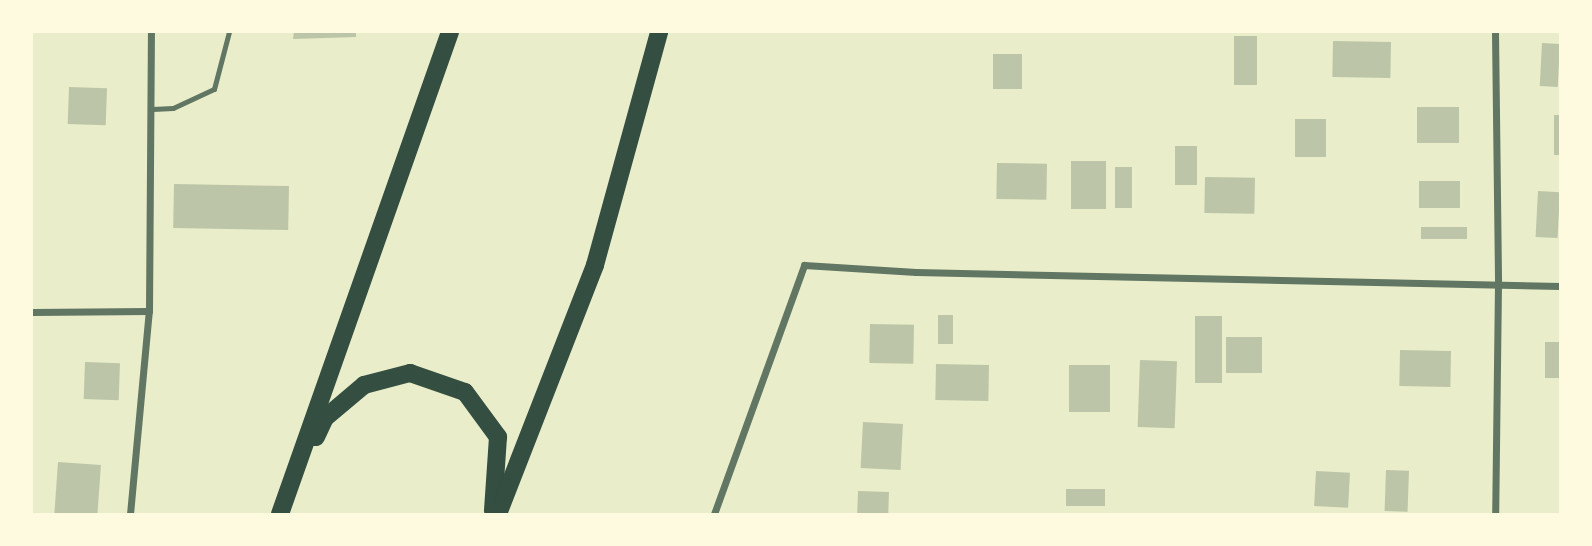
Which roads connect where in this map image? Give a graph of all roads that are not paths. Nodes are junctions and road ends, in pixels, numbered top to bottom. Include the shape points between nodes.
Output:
1 (151, 32) edge
2 (229, 32) edge
3 (450, 32) edge
4 (659, 32) edge
5 (1495, 32) edge
6 (152, 109) junction
7 (1498, 284) junction
8 (1560, 286) edge
9 (149, 311) junction
10 (32, 312) edge
11 (286, 495) junction
12 (131, 514) edge
13 (280, 514) edge
14 (496, 514) edge
15 (714, 514) edge
16 (1495, 514) edge

1 - 6 street
2 - 6 lane via 214,89 173,108
3 - 11 highway
4 - 14 highway via 595,264
5 - 7 street
6 - 9 street
7 - 8 street
7 - 15 street via 916,272 804,265
7 - 16 street
9 - 10 street
9 - 12 street
11 - 13 highway
11 - 14 highway via 325,418 364,385 410,373 465,392 498,437

